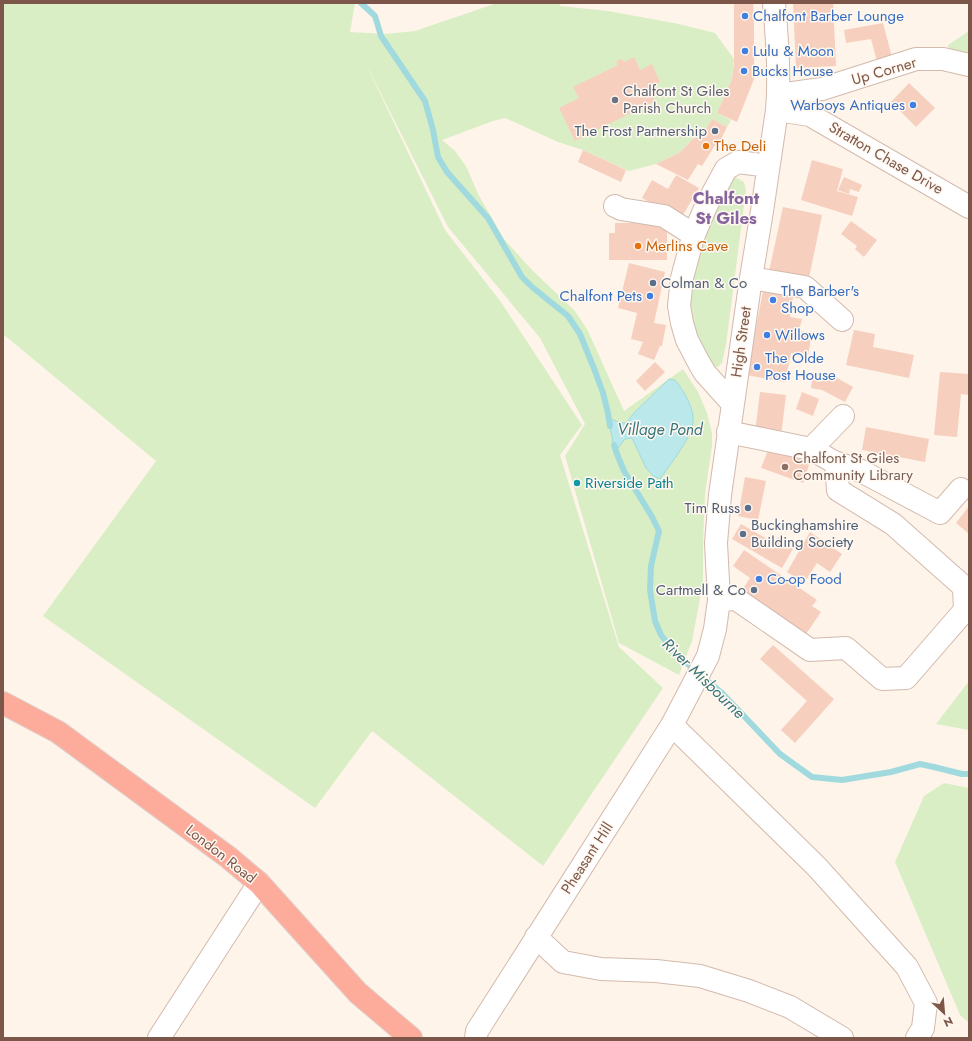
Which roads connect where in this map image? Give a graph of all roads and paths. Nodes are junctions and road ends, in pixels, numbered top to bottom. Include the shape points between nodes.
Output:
1 (774, 3) edge
2 (969, 65) edge
3 (778, 102) junction
4 (768, 166) junction
5 (614, 206) dead end
6 (969, 207) edge
7 (694, 235) junction
8 (751, 278) junction
9 (842, 320) dead end
10 (732, 403) junction
11 (843, 416) dead end
12 (728, 432) junction
13 (811, 449) junction
14 (834, 462) junction
15 (961, 488) dead end
16 (719, 600) junction
17 (697, 678) joint
18 (3, 703) edge
19 (672, 725) junction
20 (259, 883) junction
21 (536, 937) junction
22 (159, 1038) edge
23 (411, 1038) edge
24 (476, 1038) edge
25 (842, 1038) edge
26 (916, 1038) edge

1 - 3 street, High Street
2 - 3 street, Up Corner via 943,59 916,59
3 - 4 street, High Street
3 - 6 street, Stratton Chase Drive via 810,115
4 - 7 street via 738,162 726,169
4 - 8 street, High Street
5 - 7 street via 664,216
7 - 10 street via 682,278 679,306 682,323 687,340 699,363
8 - 9 street via 804,287
8 - 10 street, High Street
10 - 12 street, High Street
11 - 13 street
12 - 13 street
12 - 16 street, High Street via 716,543
13 - 14 street
14 - 15 street via 861,471 940,513
14 - 16 street via 838,490 893,524 964,587 965,610 906,678 882,679 846,648 810,650 736,599
16 - 17 street, High Street via 708,656
17 - 19 street, Pheasant Hill
18 - 20 highway, London Road via 58,732
19 - 21 street, Pheasant Hill
19 - 26 street via 817,867 907,967 926,1003 924,1028
20 - 22 street
20 - 23 highway, London Road via 358,993
21 - 24 street, Pheasant Hill via 477,1030
21 - 25 street via 563,962 601,969 700,976 749,991 790,1007

